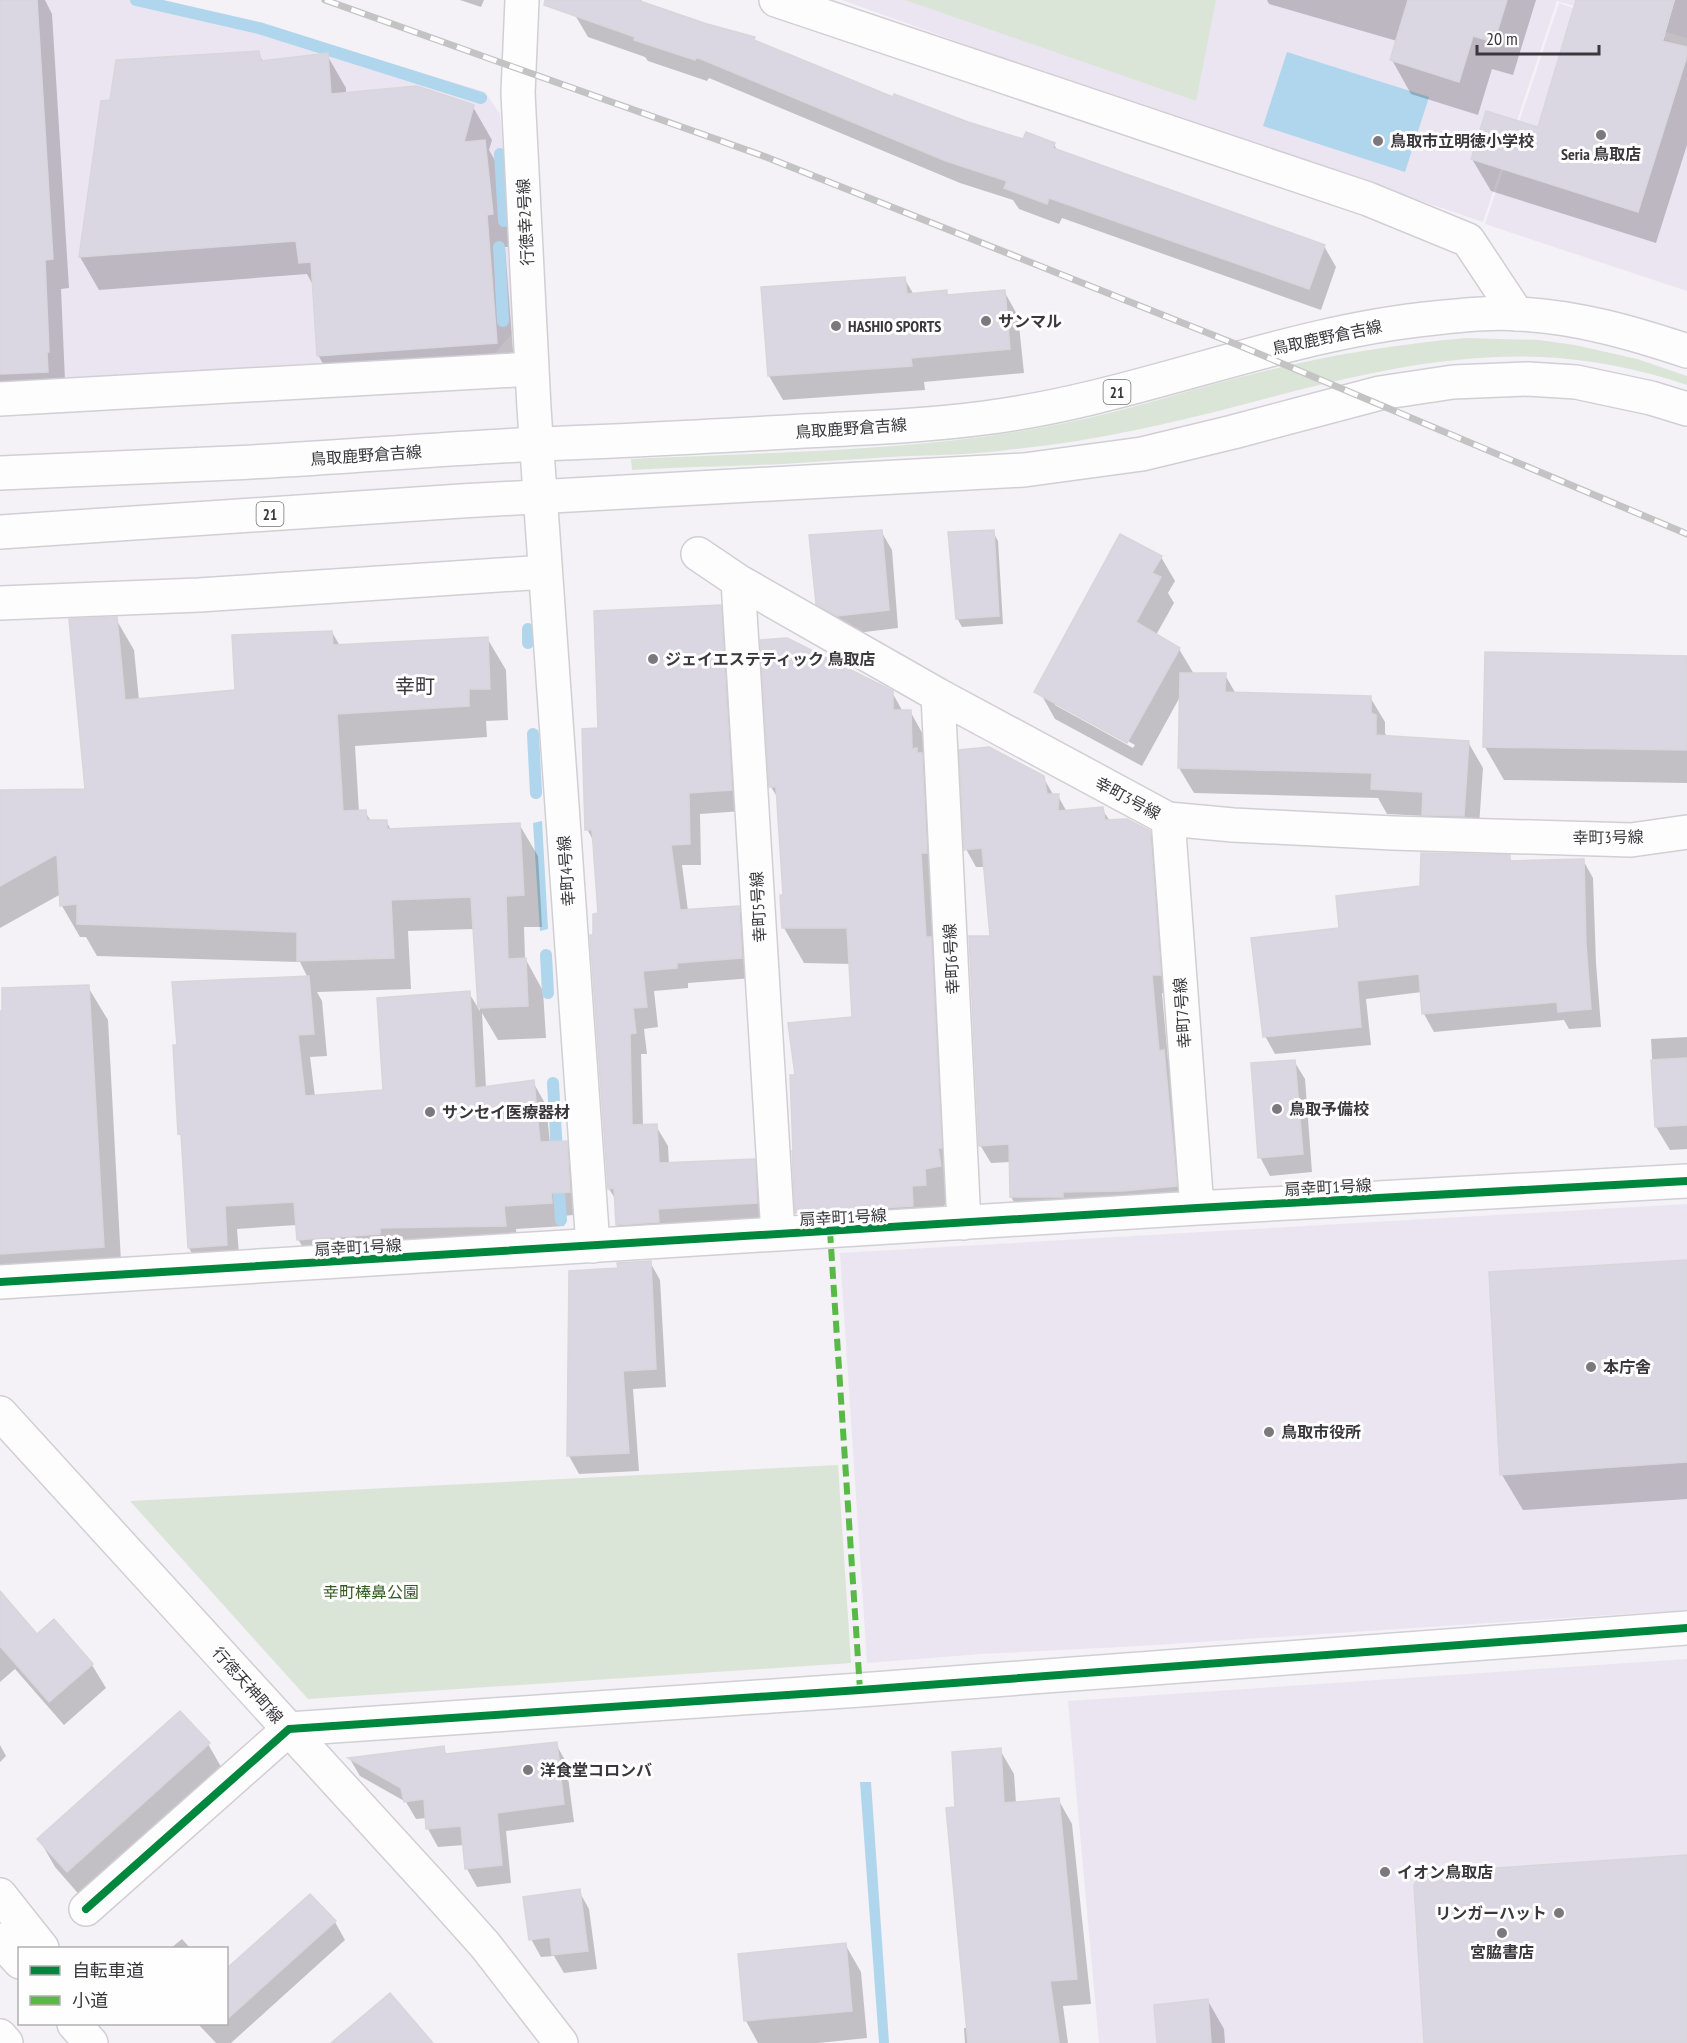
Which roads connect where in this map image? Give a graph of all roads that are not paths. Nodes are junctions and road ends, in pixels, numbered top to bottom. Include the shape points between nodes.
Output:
1 (522, 0) edge
2 (776, 0) edge
3 (1517, 314) junction
4 (1687, 351) edge
5 (532, 369) junction
6 (0, 399) edge
7 (1687, 409) edge
8 (537, 445) junction
9 (0, 473) edge
10 (540, 497) junction
11 (0, 532) edge
12 (698, 554) dead end
13 (545, 572) junction
14 (738, 581) junction
15 (0, 603) edge
16 (938, 694) junction
17 (1168, 819) junction
18 (1687, 832) edge
19 (1687, 1181) edge
20 (1197, 1208) junction
21 (964, 1224) junction
22 (778, 1234) junction
23 (593, 1246) junction
24 (0, 1282) edge
25 (0, 1413) edge
26 (1687, 1628) edge
27 (289, 1729) junction
28 (0, 1895) edge
29 (86, 1910) dead end
30 (0, 1940) edge
31 (41, 1947) edge
32 (18, 1960) edge
33 (75, 2025) edge
34 (99, 2025) edge
35 (0, 2036) edge
36 (6, 2043) edge
37 (92, 2043) edge
38 (112, 2043) edge
39 (561, 2043) edge

1 - 5 street, 行徳幸2号線 via 518,93
2 - 3 street via 1368,199 1468,240
3 - 4 street, 鳥取鹿野倉吉線 / 21 via 1582,321
3 - 8 street, 鳥取鹿野倉吉線 / 21 via 1469,315 1342,332 1095,398 981,419
5 - 6 street
5 - 8 street, 行徳幸2号線
7 - 10 street, 21 via 1576,382 1453,382 1380,393 1233,432 1101,461 985,474
8 - 9 street, 鳥取鹿野倉吉線 / 21
8 - 10 street, 行徳幸2号線
10 - 11 street, 21
10 - 13 street, 幸町4号線
12 - 14 street, 幸町3号線
13 - 15 street via 199,595
13 - 23 street, 幸町4号線
14 - 16 street, 幸町3号線
14 - 22 street, 幸町5号線
16 - 17 street, 幸町3号線
16 - 21 street, 幸町6号線
17 - 18 street, 幸町3号線 via 1393,833 1631,840
17 - 20 street, 幸町7号線
19 - 20 street, 扇幸町1号線
20 - 21 street, 扇幸町1号線
21 - 22 street, 扇幸町1号線
22 - 23 street, 扇幸町1号線
23 - 24 street, 扇幸町1号線
25 - 27 street, 行徳天神町線
26 - 27 street
27 - 29 street
27 - 39 street, 行徳天神町線 via 485,1945
28 - 31 street
30 - 32 street
33 - 37 street
34 - 38 street
35 - 36 street

